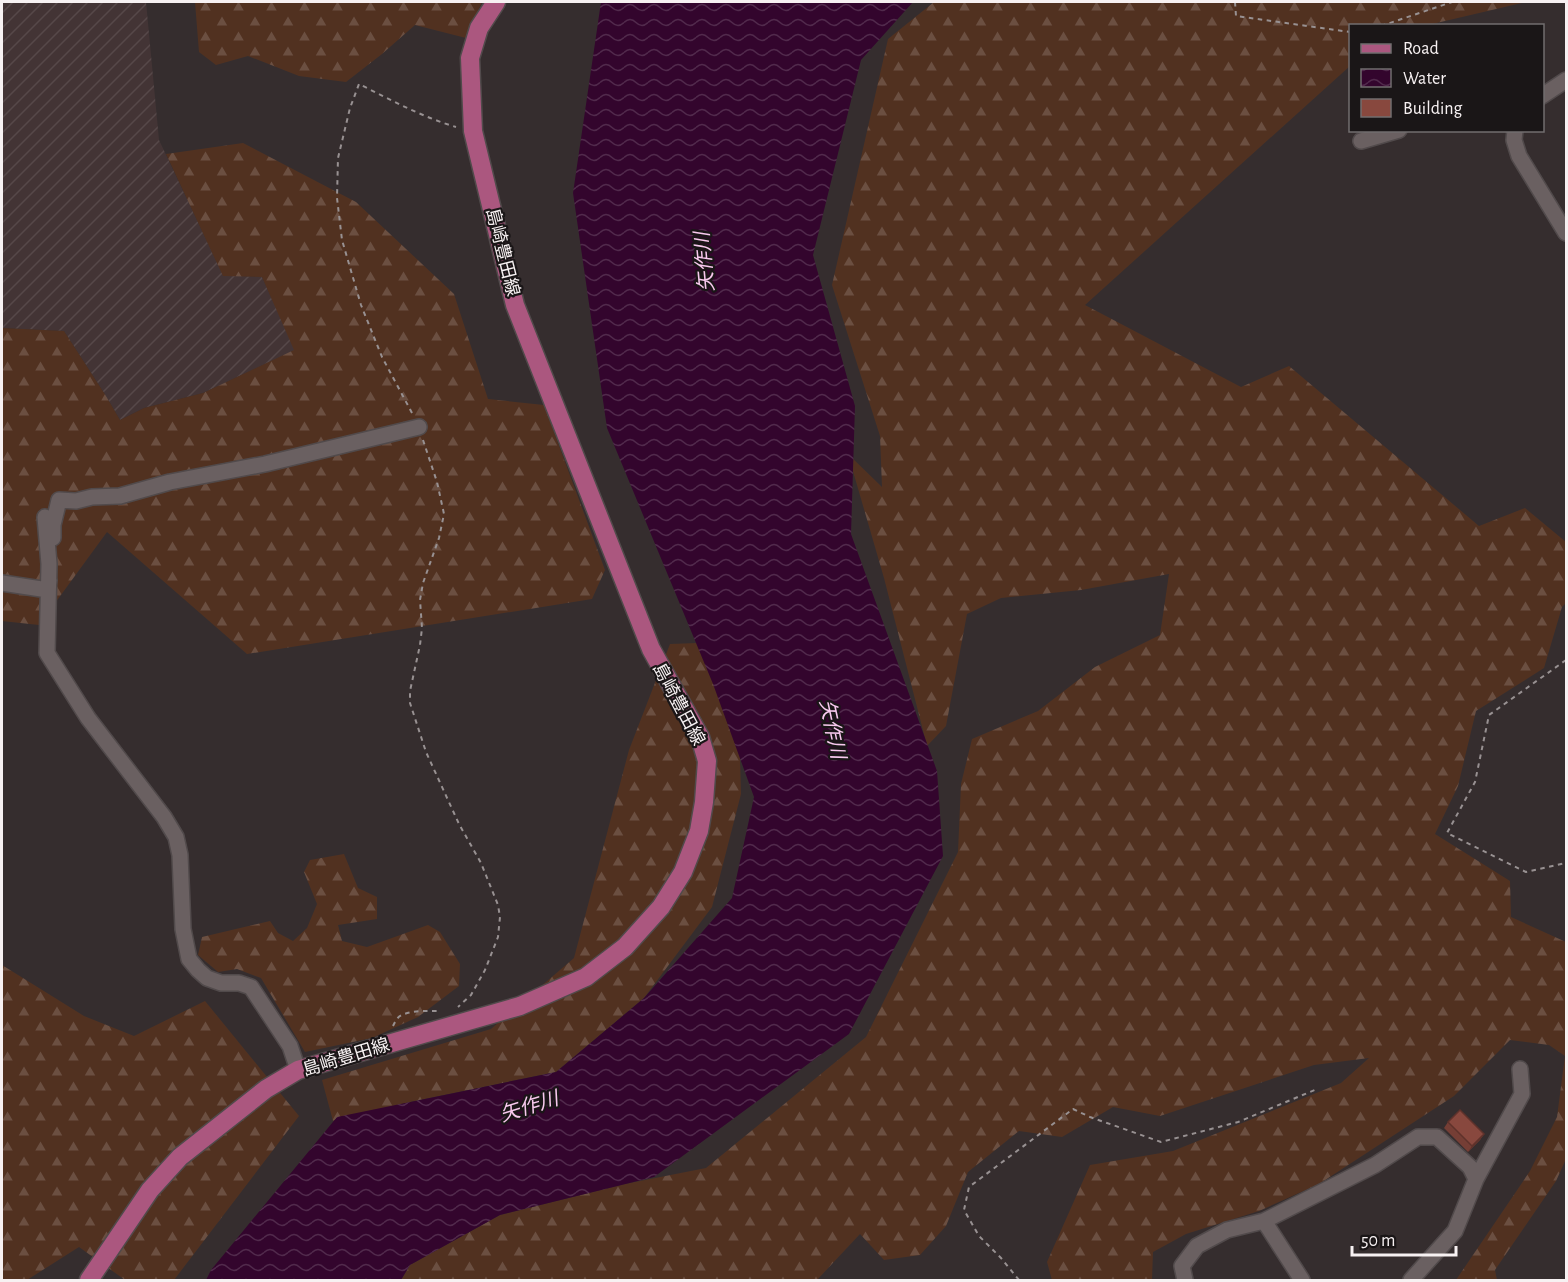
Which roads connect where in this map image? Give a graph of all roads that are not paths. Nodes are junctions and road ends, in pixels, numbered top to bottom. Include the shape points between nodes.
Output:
1 (496, 2) edge
2 (1566, 80) edge
3 (1544, 94) edge
4 (1392, 132) edge
5 (1515, 132) edge
6 (1361, 141) dead end
7 (1566, 232) edge
8 (419, 427) road end
9 (45, 517) dead end
10 (2, 583) edge
11 (1520, 1069) dead end
12 (298, 1070) junction
13 (1476, 1179) junction
14 (1264, 1221) junction
15 (89, 1281) edge
16 (1185, 1281) edge
17 (1302, 1281) edge
18 (1411, 1281) edge

1 - 12 main road, 島崎豊田線 via 479,28 470,58 473,131 515,305 651,649 700,737 707,761 699,831 682,872 661,907 625,947 586,977 520,1006
2 - 3 street
4 - 6 street
5 - 7 street via 1519,156
8 - 10 street via 120,496 59,500 48,590
9 - 12 street via 49,564 47,653 87,718 176,837 189,959 207,978 251,987 290,1046
11 - 13 street via 1522,1094
12 - 15 main road, 島崎豊田線 via 266,1089 180,1157 150,1190
13 - 14 street via 1470,1167 1437,1137 1418,1137 1375,1165
13 - 18 street via 1455,1231
14 - 16 street via 1227,1230 1197,1246 1182,1266
14 - 17 street

